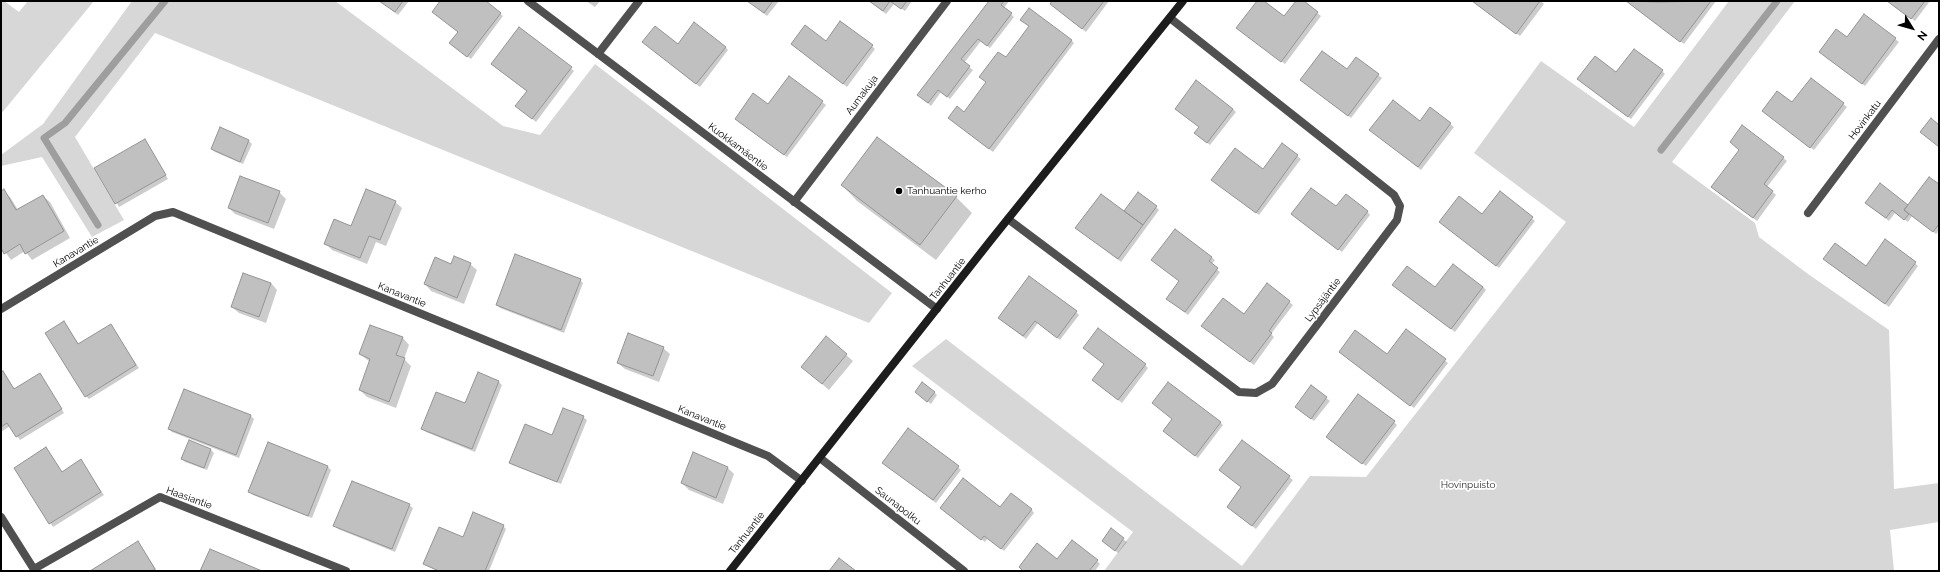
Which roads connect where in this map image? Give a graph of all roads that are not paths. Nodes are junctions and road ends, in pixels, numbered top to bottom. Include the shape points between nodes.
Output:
1 (528, 1) edge
2 (639, 1) edge
3 (947, 1) edge
4 (1183, 1) edge
5 (1170, 18) junction
6 (1939, 39) edge
7 (598, 54) junction
8 (794, 202) junction
9 (1808, 213) dead end
10 (1008, 219) junction
11 (1, 309) edge
12 (937, 309) junction
13 (820, 458) junction
14 (802, 481) junction
15 (1, 517) edge
16 (35, 570) edge
17 (346, 571) edge
18 (730, 571) edge
19 (964, 571) edge

1 - 7 street, Kuokkamäentie
2 - 7 street
3 - 8 street, Aumakuja
4 - 5 street, Tanhuantie
5 - 10 street, Tanhuantie
5 - 10 street, Lypsäjäntie via 1394,195 1400,206 1398,220 1272,384 1256,393 1239,392
6 - 9 street, Hovinkatu
7 - 8 street, Kuokkamäentie
8 - 12 street, Kuokkamäentie
10 - 12 street, Tanhuantie
11 - 14 street, Kanavantie via 155,216 173,212 768,456
12 - 13 street, Tanhuantie
13 - 14 street, Tanhuantie
13 - 19 street, Saunapolku
14 - 18 street, Tanhuantie
15 - 16 street
16 - 17 street, Haasiantie via 160,496

